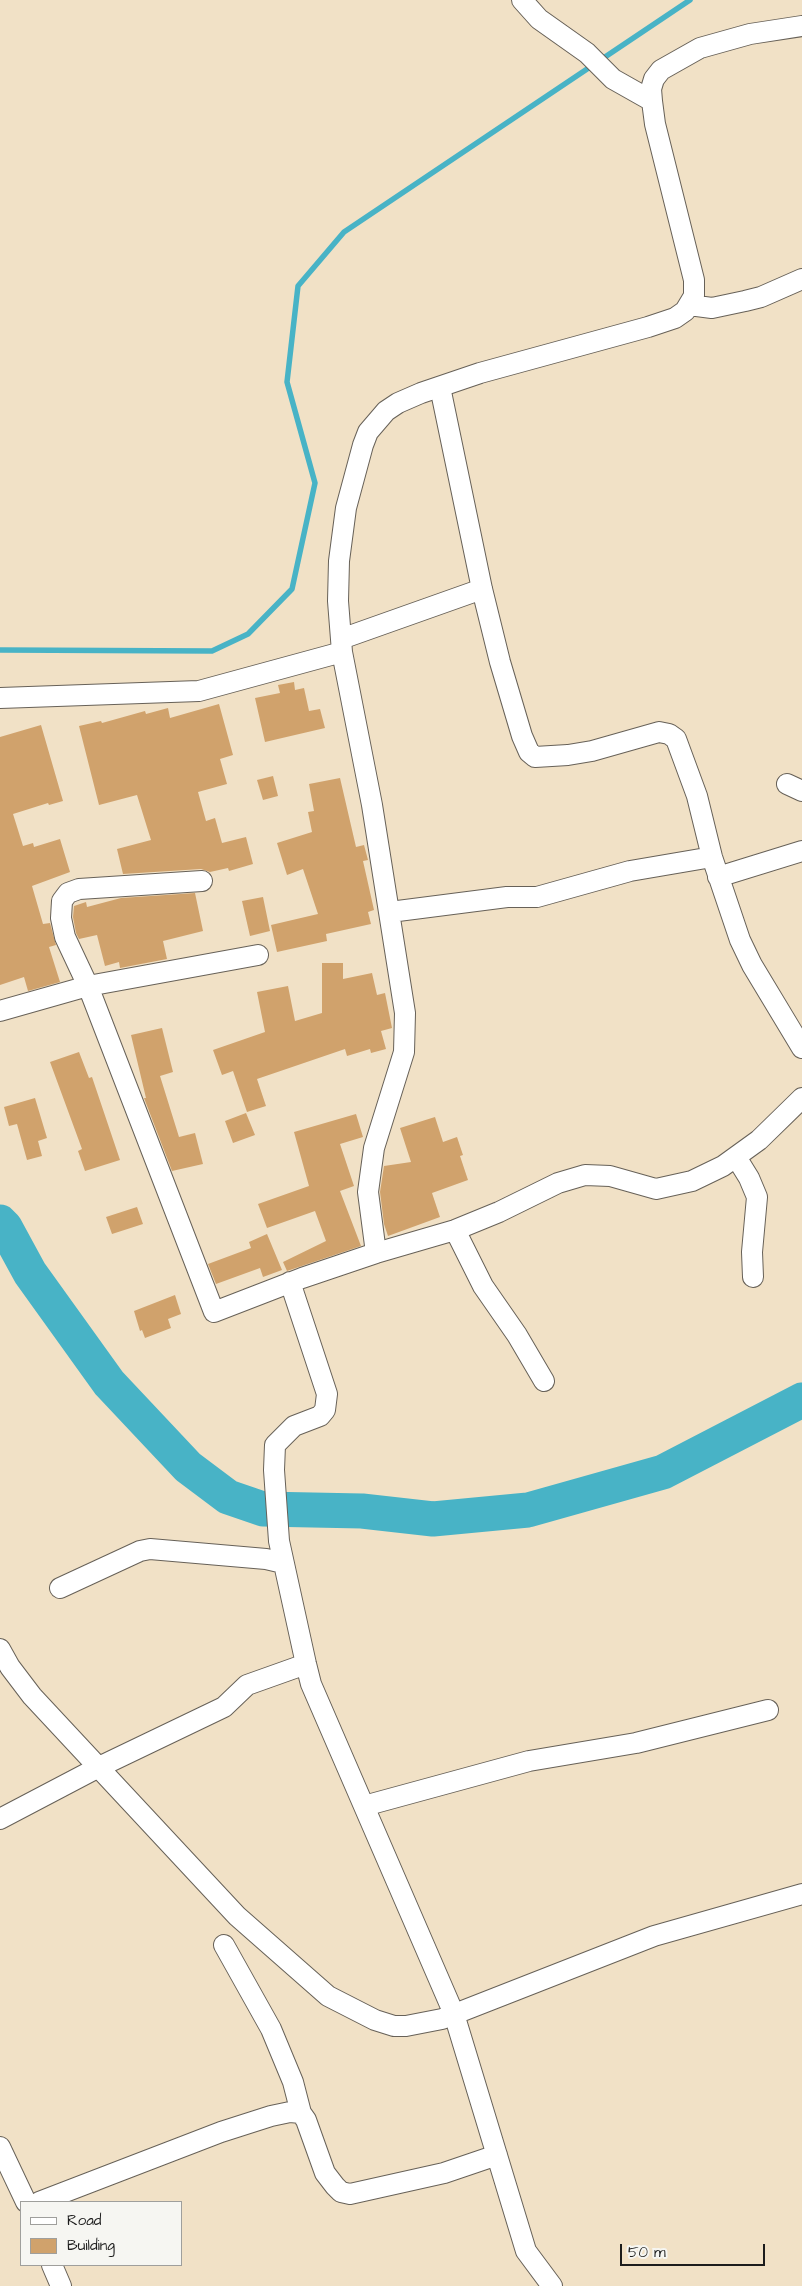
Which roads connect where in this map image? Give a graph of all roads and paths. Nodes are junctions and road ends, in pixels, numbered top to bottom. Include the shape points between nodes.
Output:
1 (522, 0) edge
2 (802, 26) edge
3 (652, 101) junction
4 (802, 279) edge
5 (689, 305) junction
6 (440, 387) junction
7 (482, 588) junction
8 (342, 645) junction
9 (0, 698) edge
10 (802, 851) edge
11 (712, 857) junction
12 (718, 877) junction
13 (202, 881) dead end
14 (390, 912) junction
15 (258, 955) dead end
16 (88, 986) junction
17 (0, 1011) edge
18 (802, 1048) edge
19 (802, 1098) edge
20 (736, 1157) junction
21 (455, 1230) junction
22 (376, 1253) junction
23 (753, 1277) dead end
24 (290, 1282) junction
25 (544, 1381) dead end
26 (283, 1563) junction
27 (60, 1588) dead end
28 (0, 1649) edge
29 (306, 1664) junction
30 (768, 1710) dead end
31 (99, 1767) junction
32 (364, 1806) junction
33 (0, 1819) edge
34 (802, 1894) edge
35 (224, 1945) dead end
36 (454, 2014) junction
37 (300, 2113) junction
38 (0, 2148) edge
39 (497, 2155) junction
40 (26, 2201) edge
41 (42, 2201) edge
42 (52, 2266) edge
43 (61, 2286) edge
44 (552, 2286) edge

1 - 3 street via 539,19 588,53 613,79
2 - 3 street via 750,34 700,48 661,70 654,79
3 - 5 street via 694,280 694,296
4 - 5 street via 745,301 712,308
5 - 6 street via 678,316 665,322
6 - 7 street
6 - 8 street via 398,403 386,412 377,420 363,445 346,508 339,561
7 - 8 street
7 - 11 street via 500,662 529,752 534,757 568,755 652,733 664,732 673,736 680,745 697,796
8 - 9 street via 199,691
8 - 14 street
10 - 12 street
11 - 12 street
11 - 14 street via 630,871 536,897 508,897
12 - 18 street via 752,965
13 - 16 street via 87,887 68,893 62,901 65,937
14 - 22 street via 405,1013 404,1052 374,1148 368,1192
15 - 16 street
16 - 17 street
16 - 24 street via 214,1312
19 - 20 street via 759,1140
20 - 21 street via 692,1181 656,1189 610,1176 585,1175 558,1183
20 - 23 street via 757,1197
21 - 22 street
21 - 25 street via 484,1286
22 - 24 street
24 - 26 street via 327,1394 325,1410 320,1416 294,1426 275,1446 274,1470
26 - 27 street via 150,1549
26 - 29 street
28 - 31 street via 32,1696
29 - 31 street via 247,1685 224,1707
29 - 32 street via 311,1684
30 - 32 street via 636,1742 529,1761
31 - 33 street
31 - 36 street via 237,1916 328,1996 394,2026 442,2019
32 - 36 street
34 - 36 street via 654,1936
35 - 37 street via 271,2029 292,2082
36 - 39 street
37 - 39 street via 306,2120 326,2173 341,2192 350,2194 444,2173
37 - 41 street via 271,2116 221,2132
38 - 40 street
39 - 44 street via 526,2251
42 - 43 street

